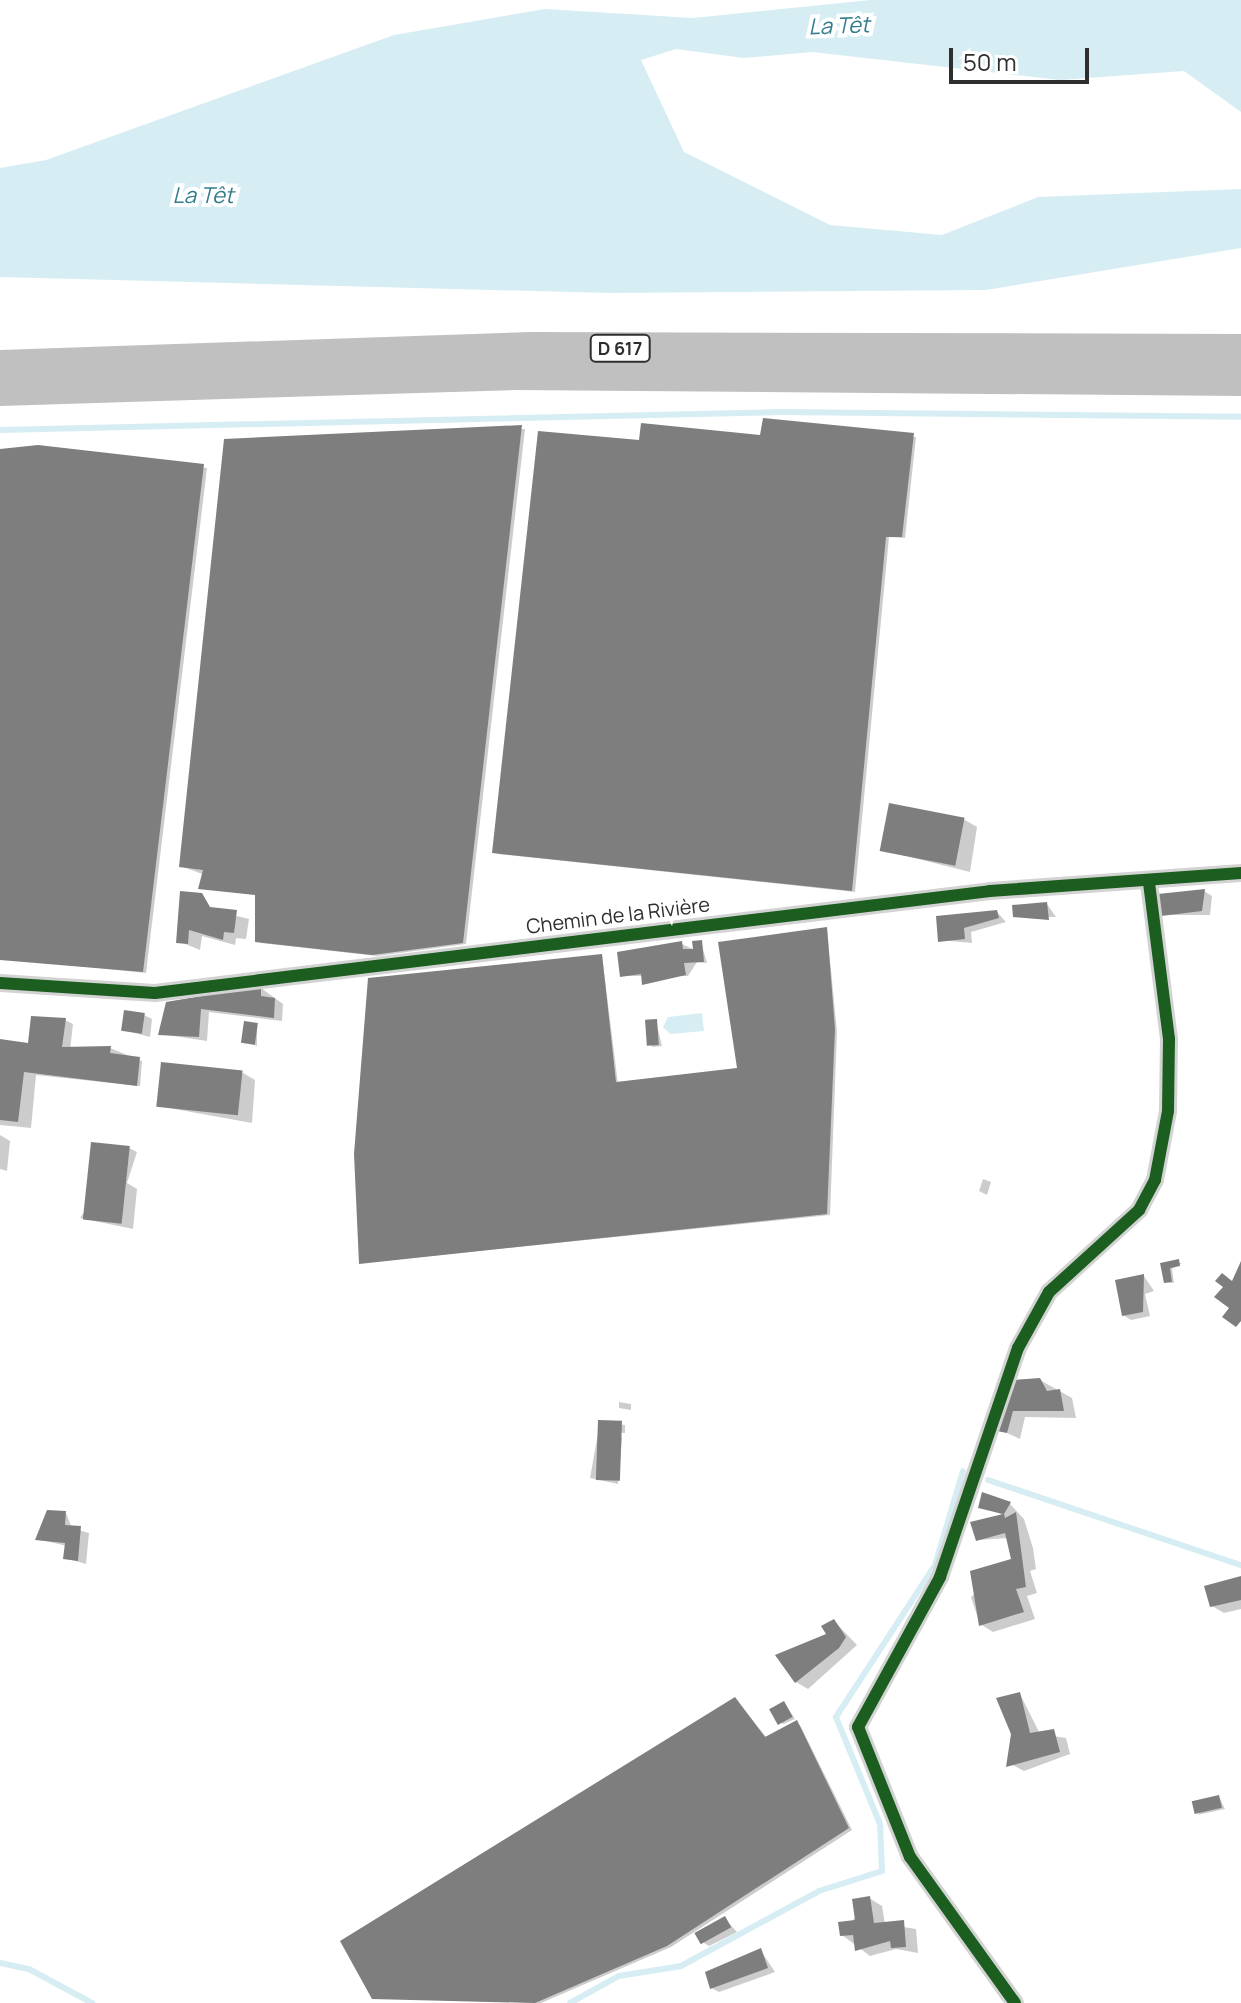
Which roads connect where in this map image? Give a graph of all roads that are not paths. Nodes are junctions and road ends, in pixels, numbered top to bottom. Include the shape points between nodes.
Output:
1 (1241, 350) edge
2 (0, 366) edge
3 (1241, 380) edge
4 (0, 390) edge
5 (1241, 873) edge
6 (1149, 882) junction
7 (0, 983) edge
8 (1015, 2003) edge

1 - 2 highway, D 617 via 533,348
3 - 4 highway, D 617 via 514,374
5 - 6 street, Chemin de la Rivière
6 - 7 street, Chemin de la Rivière via 990,891 121,996
6 - 8 street via 1169,1039 1168,1111 1155,1180 1139,1210 1049,1292 1018,1348 940,1577 858,1727 910,1857

